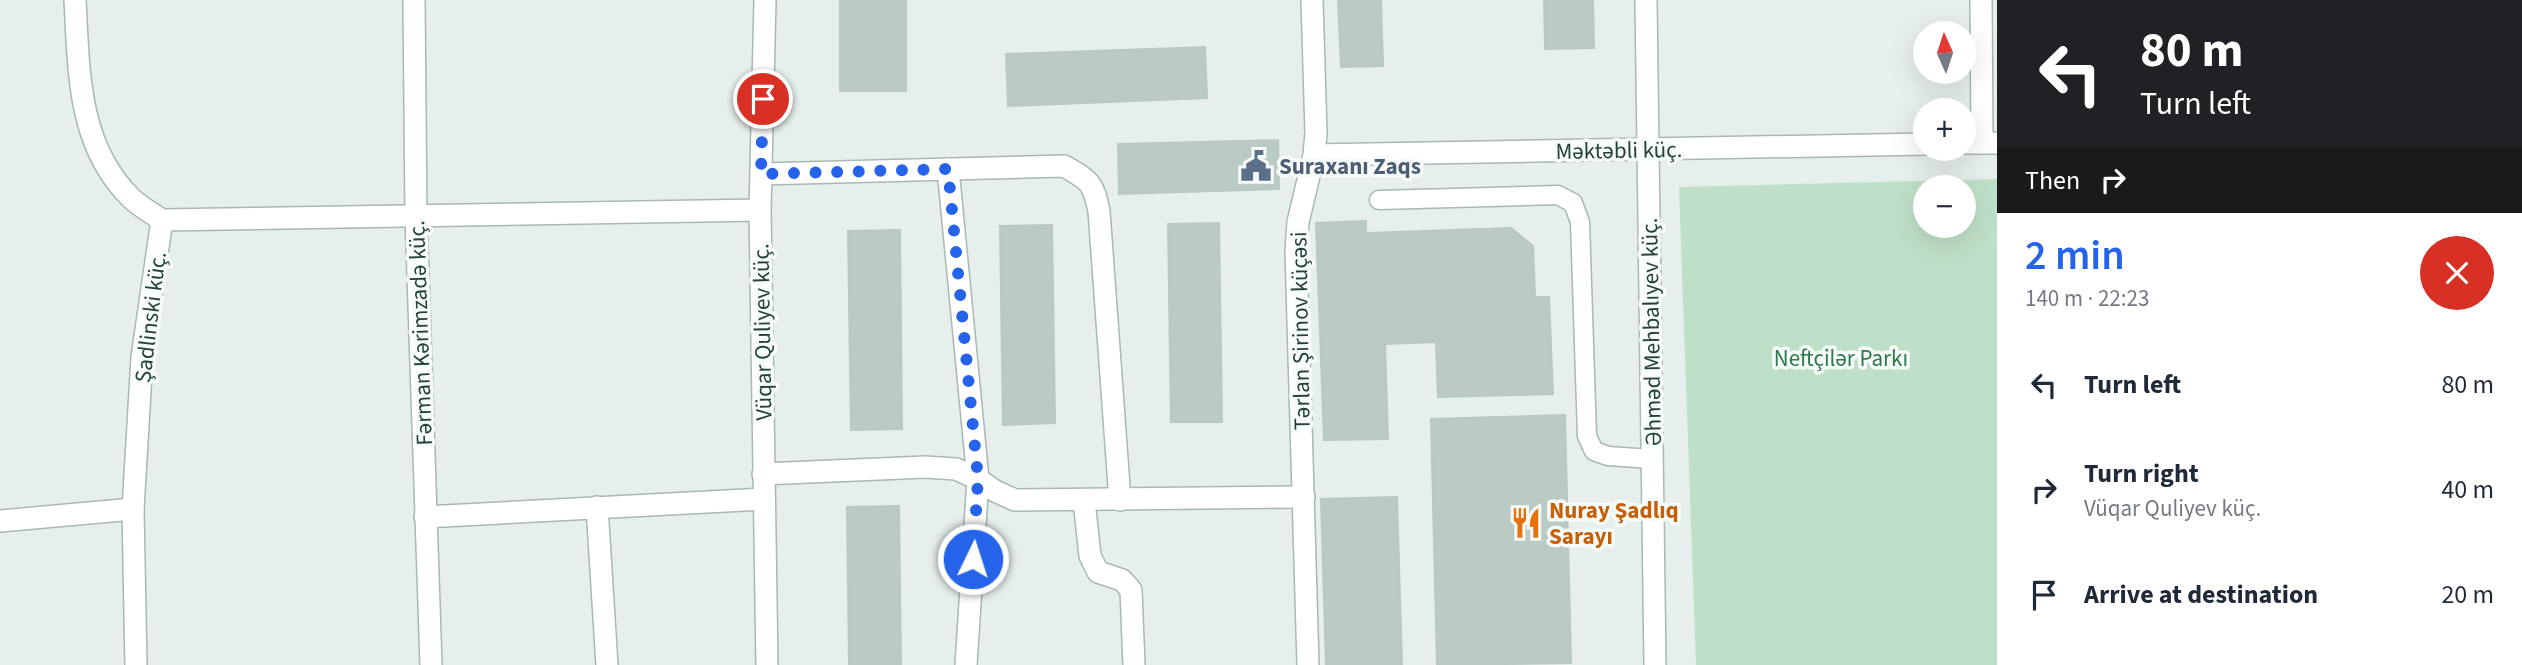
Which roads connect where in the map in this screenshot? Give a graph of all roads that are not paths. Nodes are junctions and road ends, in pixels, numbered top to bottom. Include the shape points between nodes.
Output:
1 (75, 0) edge
2 (414, 0) edge
3 (765, 0) edge
4 (1312, 0) edge
5 (1646, 0) edge
6 (1981, 0) edge
7 (1981, 143) edge
8 (1913, 144) edge
9 (1649, 150) junction
10 (1314, 155) junction
11 (948, 169) junction
12 (761, 174) junction
13 (1379, 200) dead end
14 (761, 210) junction
15 (416, 215) junction
16 (162, 220) junction
17 (1652, 458) junction
18 (763, 474) junction
19 (978, 479) junction
20 (1304, 497) junction
21 (764, 499) junction
22 (1084, 500) junction
23 (1120, 500) junction
24 (597, 507) junction
25 (133, 509) junction
26 (425, 517) junction
27 (0, 521) edge
28 (136, 665) edge
29 (431, 665) edge
30 (607, 665) edge
31 (766, 665) edge
32 (966, 665) edge
33 (1134, 665) edge
34 (1308, 665) edge
35 (1655, 665) edge

1 - 16 street, Şadlinski küç. via 83,110 99,155 133,200
2 - 15 street, Fərman Kərimzadə küç.
3 - 12 street, Vüqar Quliyev küç.
4 - 10 street, Tərlan Şirinov küçəsi via 1317,112
5 - 9 street, Əhməd Mehbalıyev küç.
6 - 7 street
8 - 9 street, Məktəbli küç.
9 - 10 street, Məktəbli küç.
9 - 17 street, Əhməd Mehbalıyev küç.
10 - 20 street, Tərlan Şirinov küçəsi via 1296,251
11 - 12 street
11 - 19 street
11 - 23 street via 1064,166 1094,188 1100,211
12 - 14 street, Vüqar Quliyev küç.
13 - 17 lane via 1558,195 1573,203 1580,222 1587,436 1594,451 1601,454
14 - 15 street
14 - 18 street, Vüqar Quliyev küç.
15 - 16 street
15 - 26 street, Fərman Kərimzadə küç.
16 - 25 street, Şadlinski küç. via 142,357
17 - 35 street, Əhməd Mehbalıyev küç.
18 - 19 street via 925,467 956,469
18 - 21 street, Vüqar Quliyev küç.
19 - 22 street via 1015,500
19 - 32 street
20 - 23 street
20 - 34 street, Tərlan Şirinov küçəsi
21 - 24 street
21 - 31 street, Vüqar Quliyev küç.
22 - 23 street
22 - 33 street via 1090,556 1098,572 1122,580 1131,590
24 - 26 street
24 - 30 street
25 - 27 street
25 - 28 street, Şadlinski küç.
26 - 29 street, Fərman Kərimzadə küç.

